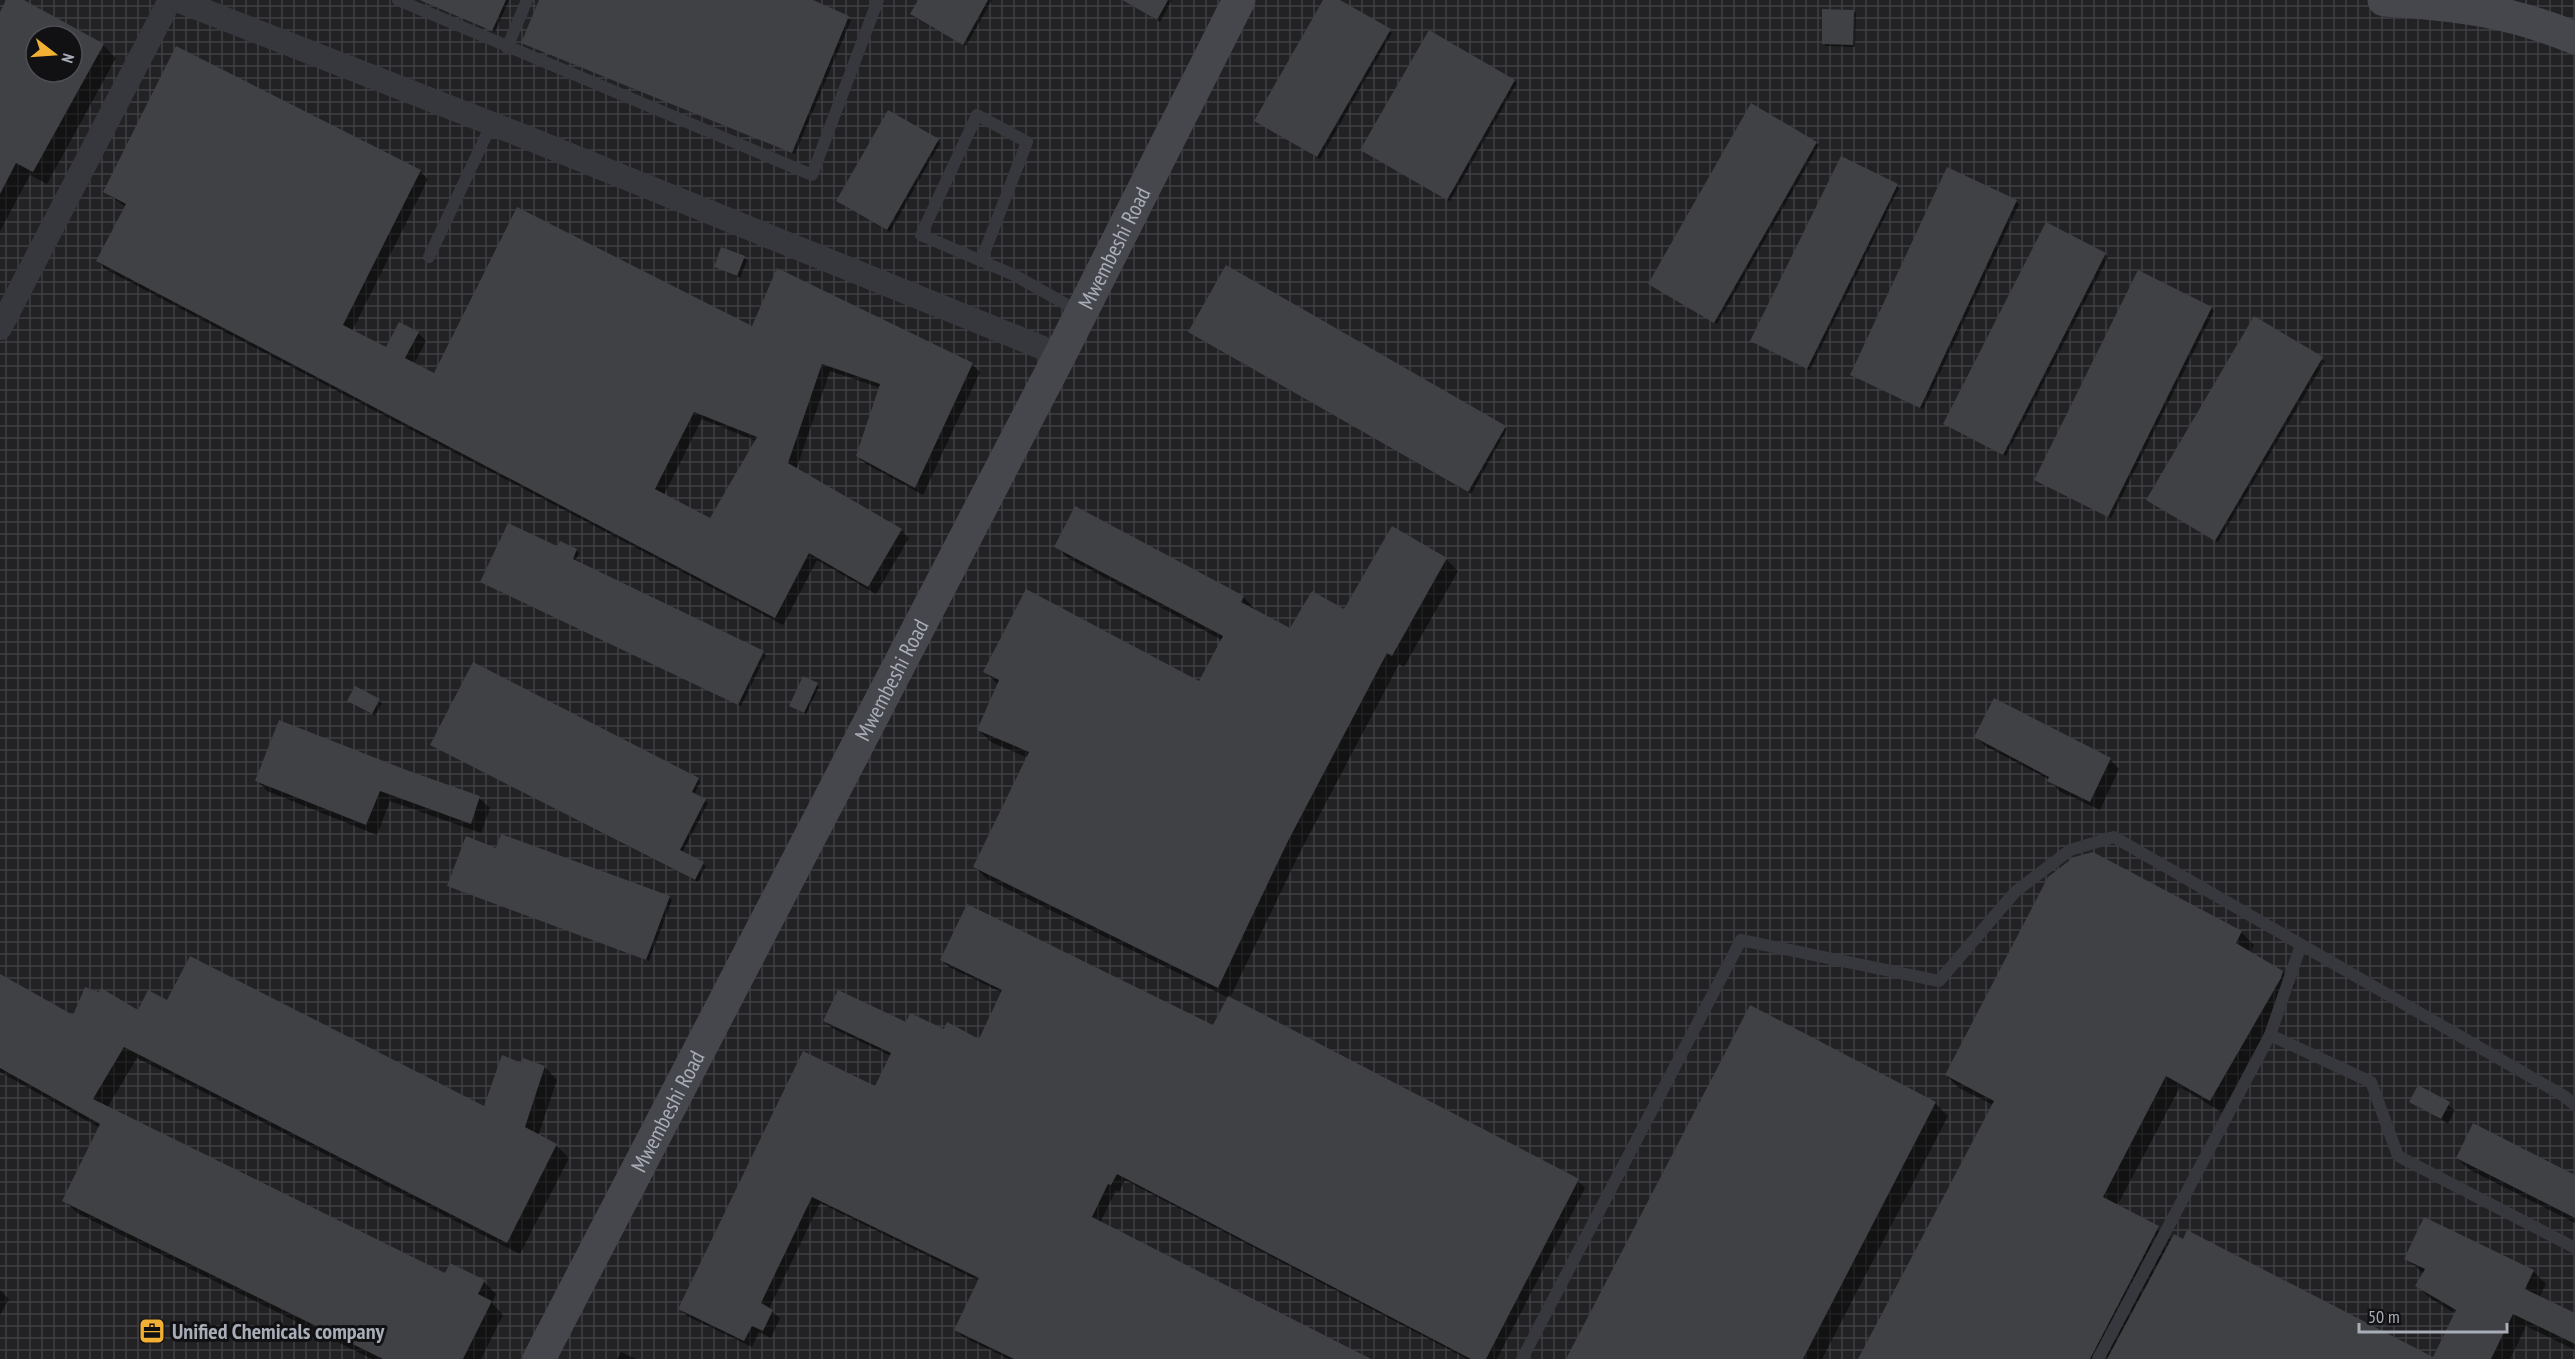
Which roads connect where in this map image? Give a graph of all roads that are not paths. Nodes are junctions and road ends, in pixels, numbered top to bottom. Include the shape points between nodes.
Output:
1 (170, 0) edge
2 (177, 0) edge
3 (398, 0) edge
4 (526, 0) edge
5 (1239, 0) edge
6 (2384, 0) edge
7 (875, 1) edge
8 (2575, 38) edge
9 (507, 48) junction
10 (492, 123) junction
11 (429, 256) dead end
12 (981, 261) junction
13 (1081, 313) junction
14 (0, 328) edge
15 (1060, 355) junction
16 (2301, 945) junction
17 (2270, 1035) junction
18 (2575, 1105) edge
19 (2575, 1248) edge
20 (539, 1359) edge
21 (1522, 1359) edge
22 (2098, 1359) edge

1 - 14 street
2 - 10 street
3 - 9 lane
4 - 9 lane
5 - 13 street, Mwembeshi Road
6 - 8 street via 2492,10 2537,22
7 - 9 lane via 812,175
10 - 11 lane
10 - 15 street
12 - 12 lane via 921,235 977,116 1027,142
12 - 13 lane
13 - 15 street, Mwembeshi Road
15 - 20 street, Mwembeshi Road
16 - 17 lane
16 - 18 lane via 2564,1095
16 - 21 lane via 2114,837 2070,850 2015,892 1939,981 1741,940
17 - 19 lane via 2372,1082 2398,1156
17 - 22 lane

